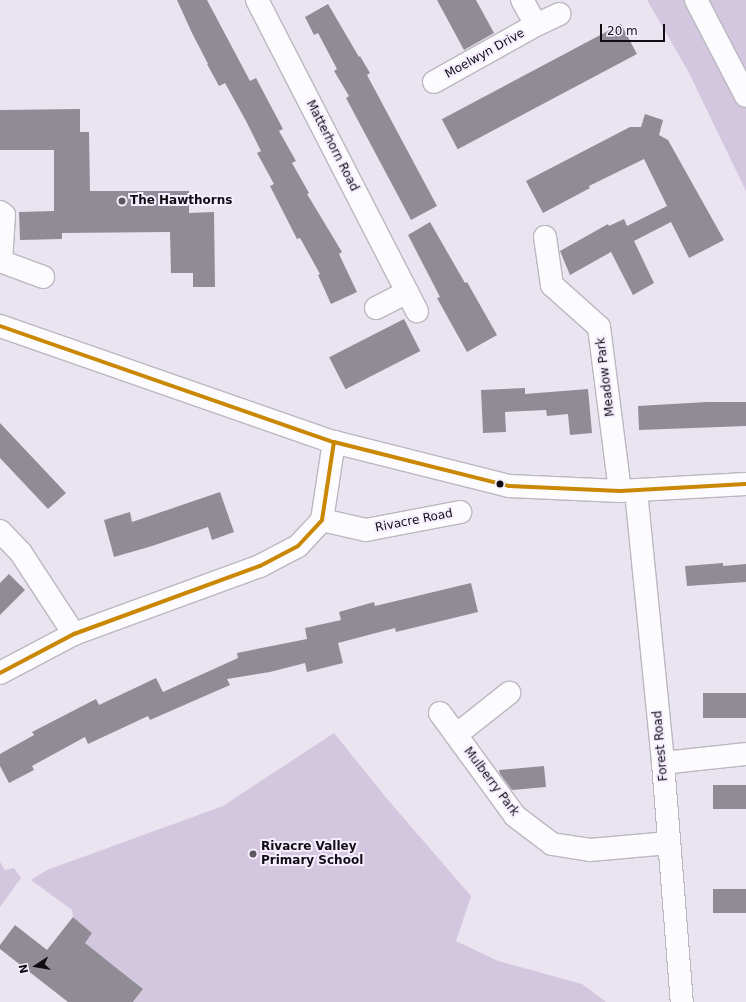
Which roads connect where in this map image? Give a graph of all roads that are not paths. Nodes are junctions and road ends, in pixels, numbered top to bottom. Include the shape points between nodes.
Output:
1 (257, 0) edge
2 (522, 0) edge
3 (696, 0) edge
4 (560, 14) dead end
5 (536, 25) junction
6 (434, 82) dead end
7 (746, 96) edge
8 (0, 212) edge
9 (545, 238) dead end
10 (1, 261) edge
11 (43, 278) dead end
12 (407, 292) junction
13 (376, 308) dead end
14 (417, 311) dead end
15 (0, 326) edge
16 (334, 442) junction
17 (746, 484) edge
18 (628, 491) junction
19 (460, 512) dead end
20 (322, 520) junction
21 (0, 531) edge
22 (74, 634) junction
23 (0, 673) edge
24 (509, 693) dead end
25 (440, 713) dead end
26 (456, 735) junction
27 (746, 754) edge
28 (663, 763) junction
29 (669, 843) junction
30 (682, 1002) edge

1 - 12 street, Matterhorn Road
2 - 5 street, Moelwyn Drive
3 - 7 street
4 - 5 street, Moelwyn Drive
5 - 6 street, Moelwyn Drive
8 - 10 street via 4,215
9 - 18 street, Meadow Park via 552,285 599,327
10 - 11 street
12 - 13 street
12 - 14 street, Matterhorn Road
15 - 16 street
16 - 18 street via 509,486
16 - 20 street
17 - 18 street
18 - 28 street, Forest Road
19 - 20 street, Rivacre Road via 366,530
20 - 22 street via 298,546 260,566
21 - 22 street via 21,553
22 - 23 street
24 - 26 street
25 - 26 street, Mulberry Park
26 - 29 street, Mulberry Park via 515,816 552,844 590,850
27 - 28 street
28 - 29 street, Forest Road
29 - 30 street, Forest Road

